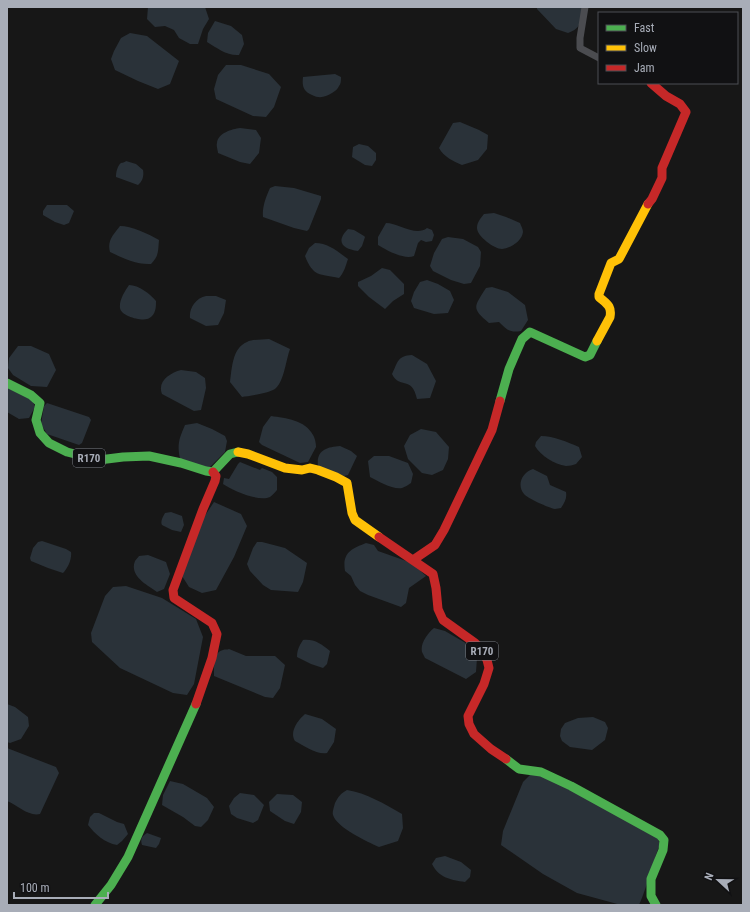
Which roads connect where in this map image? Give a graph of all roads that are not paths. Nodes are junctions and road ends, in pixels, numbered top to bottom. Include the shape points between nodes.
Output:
1 (585, 7) edge
2 (598, 57) edge
3 (652, 84) edge
4 (7, 383) edge
5 (213, 472) junction
6 (413, 560) junction
7 (95, 905) edge
8 (656, 905) edge

1 - 2 street via 580,48
3 - 6 street via 668,98 679,102 686,112 652,199 619,260 611,263 599,294 611,308 610,317 590,355 585,357 530,332 522,338 509,369 492,430 444,530 436,545
4 - 5 street, R170 via 31,395 40,403 36,420 40,433 48,443 67,452 99,460 149,456
5 - 6 street, R170 via 230,454 238,452 285,468 310,468 336,477 347,483 355,520
5 - 7 street via 216,476 215,481 173,590 174,598 212,623 216,634 212,658 196,705 128,857 112,885
6 - 8 street, R170 via 433,574 438,609 443,620 475,643 487,660 489,668 484,684 468,716 468,724 474,734 519,769 541,772 571,786 660,835 664,840 663,850 651,879 651,896

